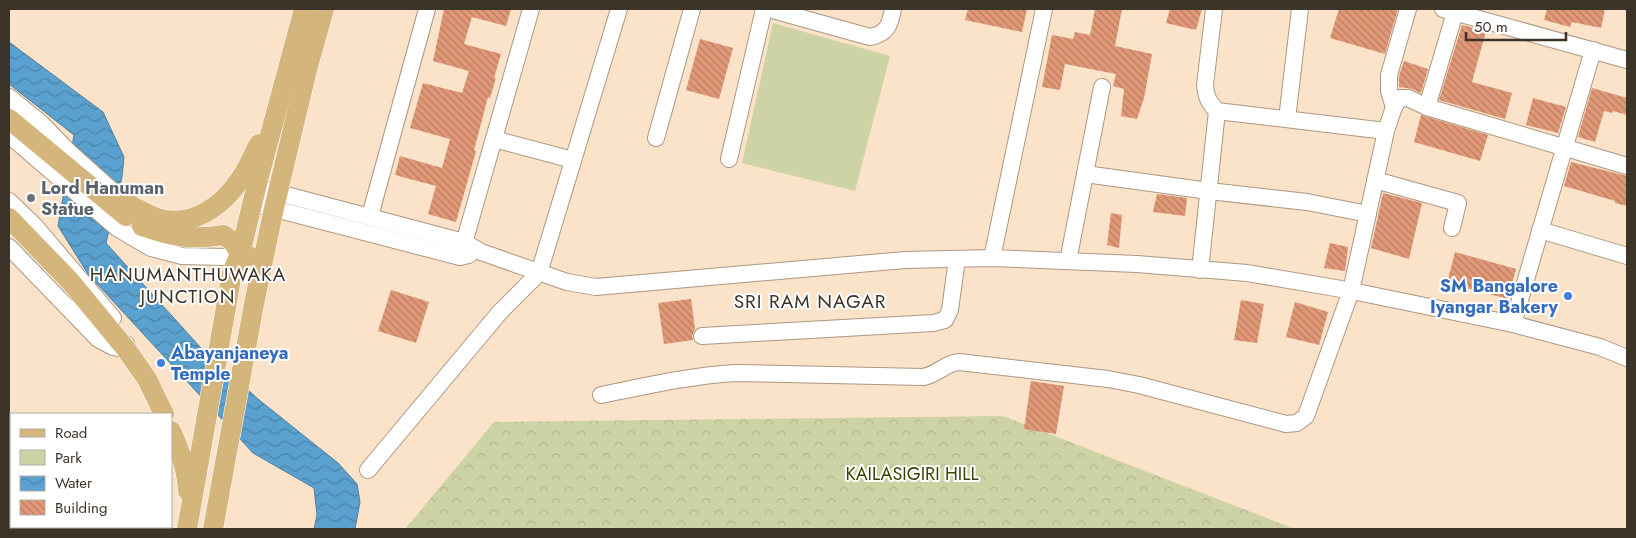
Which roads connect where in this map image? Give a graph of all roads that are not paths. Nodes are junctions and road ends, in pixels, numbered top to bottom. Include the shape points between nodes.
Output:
1 (304, 9) edge
2 (324, 9) edge
3 (426, 9) edge
4 (531, 9) edge
5 (619, 9) edge
6 (692, 9) edge
7 (764, 9) edge
8 (769, 9) edge
9 (894, 9) edge
10 (1044, 9) edge
11 (1214, 9) edge
12 (1300, 9) edge
13 (1408, 9) edge
14 (1452, 10) edge
15 (1593, 50) junction
16 (1627, 60) edge
17 (1102, 87) dead end
18 (9, 97) edge
19 (1394, 107) junction
20 (1427, 107) junction
21 (276, 111) junction
22 (1217, 111) junction
23 (9, 119) edge
24 (1287, 119) junction
25 (1386, 131) junction
26 (9, 135) edge
27 (494, 138) junction
28 (656, 138) dead end
29 (1564, 149) junction
30 (729, 159) dead end
31 (573, 160) junction
32 (63, 164) junction
33 (1627, 166) edge
34 (1085, 174) junction
35 (1375, 180) junction
36 (1209, 191) junction
37 (254, 195) junction
38 (276, 200) junction
39 (9, 201) edge
40 (1368, 214) junction
41 (370, 216) junction
42 (9, 218) edge
43 (128, 218) junction
44 (1452, 228) dead end
45 (1540, 230) junction
46 (9, 247) edge
47 (462, 249) junction
48 (240, 254) junction
49 (1627, 256) edge
50 (992, 258) junction
51 (957, 259) junction
52 (263, 261) junction
53 (1068, 261) junction
54 (1200, 270) junction
55 (539, 273) junction
56 (1351, 291) junction
57 (1513, 324) junction
58 (702, 336) dead end
59 (126, 348) junction
60 (1627, 358) edge
61 (601, 395) dead end
62 (164, 413) edge
63 (172, 433) edge
64 (368, 470) dead end
65 (188, 525) edge
66 (213, 529) edge

1 - 21 main road
2 - 38 main road
3 - 41 street
4 - 27 street
5 - 31 street
6 - 28 street
7 - 30 street
8 - 9 street via 870,37 880,35 887,28
10 - 50 street
11 - 22 street via 1205,85 1210,104
12 - 24 street
13 - 19 street via 1389,75
14 - 15 street
14 - 20 street
15 - 16 street
15 - 29 street
17 - 34 street
18 - 32 street via 43,125
19 - 20 street via 1400,98 1408,98
19 - 25 street
20 - 29 street
21 - 37 main road
21 - 43 main road via 241,179 207,213 182,222
22 - 24 street
22 - 36 street
23 - 32 main road
24 - 25 street
25 - 35 street
26 - 32 street
27 - 31 street
27 - 47 street
29 - 33 street
29 - 45 street
31 - 55 street
32 - 43 main road
34 - 36 street
34 - 53 street
35 - 40 street
35 - 44 street via 1458,203
36 - 40 street via 1307,202
36 - 54 street
37 - 38 street
37 - 48 main road
38 - 41 street
38 - 47 street
38 - 52 main road
39 - 59 street via 96,296 121,329
40 - 56 street
41 - 47 street
42 - 59 main road via 70,281
43 - 48 main road via 168,235 191,238 224,235
45 - 49 street
45 - 57 street
46 - 59 street via 98,339 113,347
47 - 55 street via 481,252
48 - 52 main road
48 - 65 main road via 232,273
50 - 51 street
50 - 53 street
51 - 55 street via 820,266 596,287
51 - 58 street via 950,310 945,320
52 - 66 main road
53 - 54 street
54 - 56 street via 1246,273
55 - 64 street via 500,312
56 - 57 street
56 - 61 street via 1306,416 1298,423 1286,424 1139,385 959,362 922,377 725,374
57 - 60 street via 1600,347
59 - 62 main road via 147,379
63 - 65 main road via 187,479

